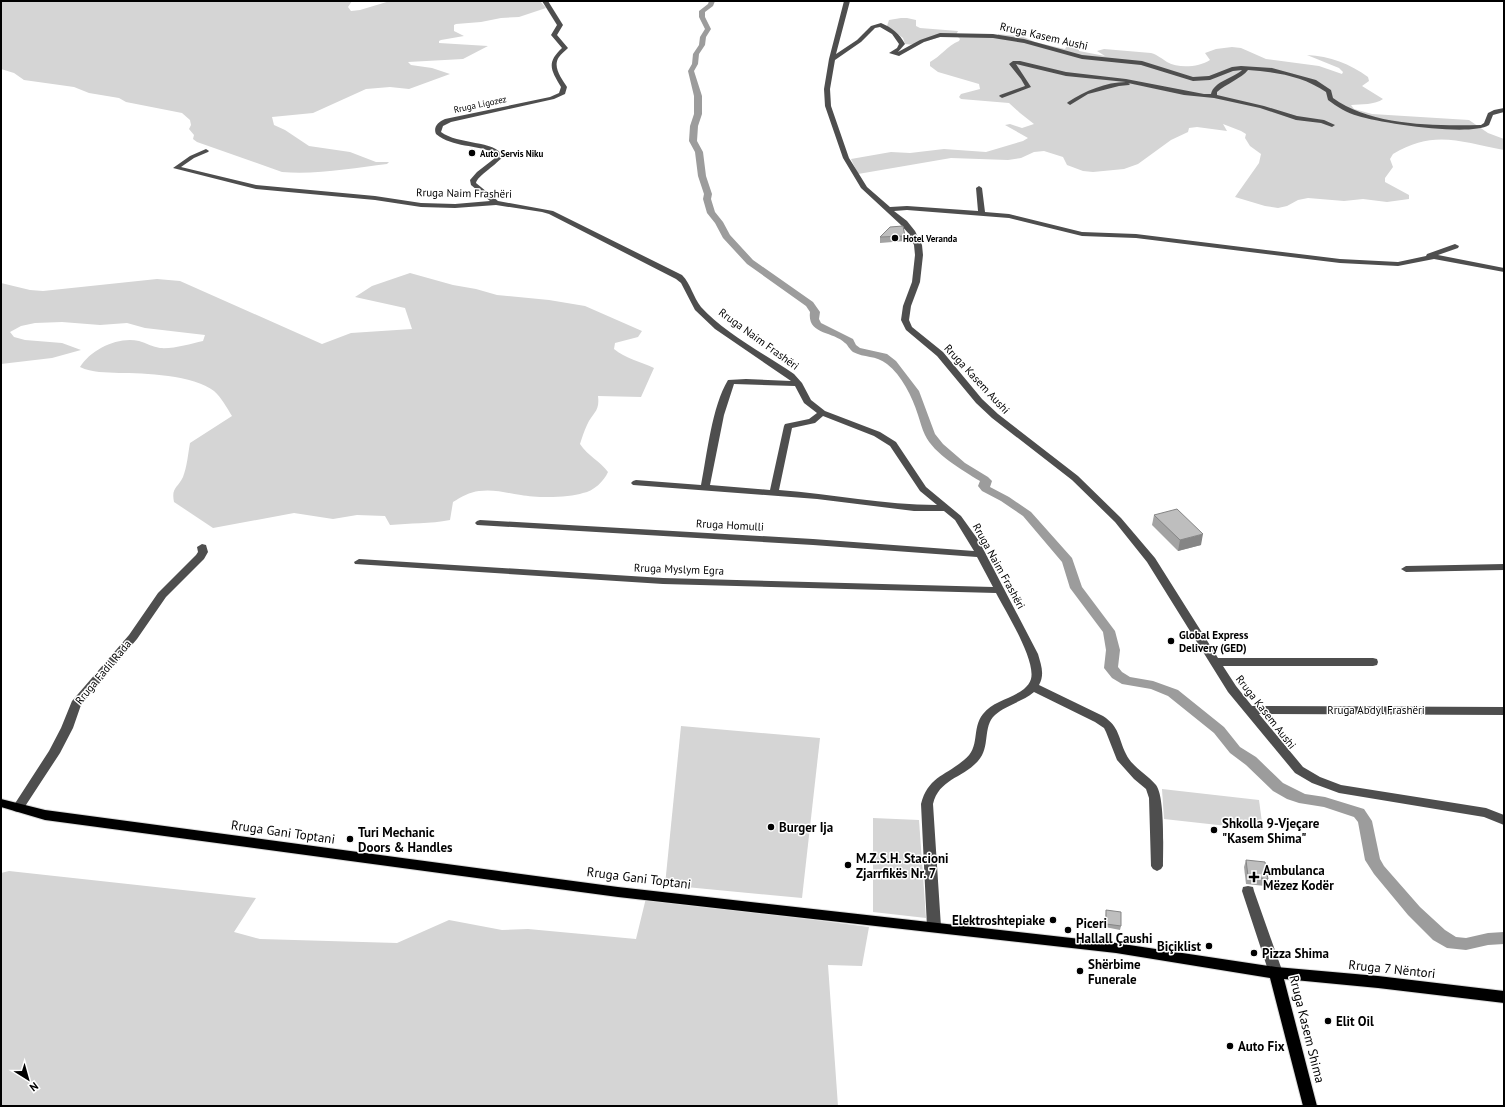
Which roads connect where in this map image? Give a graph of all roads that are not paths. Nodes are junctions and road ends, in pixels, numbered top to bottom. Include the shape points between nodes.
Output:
1 (546, 1) edge
2 (847, 1) edge
3 (832, 59) junction
4 (1247, 68) junction
5 (1167, 90) junction
6 (1002, 96) dead end
7 (1214, 96) junction
8 (1070, 103) dead end
9 (1504, 110) edge
10 (1332, 125) dead end
11 (206, 151) dead end
12 (979, 188) dead end
13 (496, 203) junction
14 (887, 209) junction
15 (982, 214) junction
16 (1455, 246) dead end
17 (1426, 258) junction
18 (1504, 270) edge
19 (798, 383) junction
20 (822, 413) junction
21 (636, 483) dead end
22 (705, 487) junction
23 (774, 493) junction
24 (947, 508) junction
25 (480, 523) dead end
26 (202, 547) dead end
27 (980, 554) junction
28 (358, 562) dead end
29 (1504, 567) edge
30 (1406, 569) dead end
31 (1000, 590) junction
32 (1216, 662) junction
33 (1373, 662) dead end
34 (1034, 687) junction
35 (1248, 710) junction
36 (1504, 711) edge
37 (1, 803) edge
38 (18, 808) junction
39 (1504, 820) edge
40 (1157, 866) dead end
41 (1248, 891) dead end
42 (934, 927) junction
43 (1276, 973) junction
44 (1504, 991) edge
45 (1488, 994) junction
46 (1504, 997) edge
47 (1310, 1106) edge

1 - 13 street, Rruga Ligozez via 559,23 554,35 565,48 553,64 564,87 562,94 450,120 441,123 438,128 438,133 444,138 485,146 498,152 498,160 472,180 473,184
2 - 3 street
3 - 4 street, Rruga Kasem Aushi via 878,25 884,26 900,39 902,44 892,53 895,54 940,35 986,35 1095,59 1142,62 1193,79 1210,78 1232,69
3 - 14 street, Rruga Kasem Aushi via 828,106 846,158 864,188
4 - 7 street via 1243,73 1221,84 1214,92
4 - 9 street, Rruga Kasem Aushi via 1281,72 1314,81 1329,91 1330,99 1334,103 1369,118 1384,121 1478,127 1487,124 1493,112
5 - 6 street via 1119,79 1058,73 1028,63 1014,62 1012,64 1026,80 1028,87
5 - 7 street
5 - 8 street via 1119,84 1082,94
7 - 10 street
11 - 13 street, Rruga Naim Frashëri via 176,168 256,187 421,205
12 - 15 street
13 - 19 street, Rruga Naim Frashëri via 548,211 679,277 698,308 718,327 778,366
14 - 15 street via 907,208
14 - 32 street, Rruga Kasem Aushi via 904,223 918,245 916,282 905,320 909,328 940,354 995,416 1075,478 1118,520 1163,577
15 - 17 street via 1009,216 1082,234 1136,236 1340,261 1398,264
16 - 17 street
17 - 18 street via 1442,258
19 - 20 street, Rruga Naim Frashëri via 807,401
19 - 22 street via 731,382 724,401
20 - 23 street via 812,421 788,426
20 - 24 street, Rruga Naim Frashëri via 886,439 923,489
21 - 22 street
22 - 23 street
23 - 24 street via 914,508
24 - 27 street, Rruga Naim Frashëri via 967,530
25 - 27 street, Rruga Homulli
26 - 38 street, Rruga Fadil Rada via 200,557 162,595 133,637 76,704 54,753
27 - 31 street, Rruga Naim Frashëri
28 - 31 street, Rruga Myslym Egra via 663,580
29 - 30 street
31 - 34 street, Rruga Naim Frashëri via 1037,664 1038,672
32 - 33 street
32 - 35 street, Rruga Kasem Aushi
34 - 40 street via 1099,719 1112,731 1120,757 1151,787 1155,798
34 - 42 street via 990,713 983,722 980,731 982,741 975,758 936,784 928,794
35 - 36 street, Rruga Abdyl Frashëri
35 - 39 street, Rruga Kasem Aushi via 1299,770 1316,780 1339,789 1486,813
37 - 38 main road, Rruga Gani Toptani
38 - 42 main road, Rruga Gani Toptani via 45,815 626,893
41 - 43 street, Rruga Kasem Shima
42 - 43 main road, Rruga Gani Toptani via 1116,948
43 - 45 main road, Rruga 7 Nëntori
43 - 47 main road, Rruga Kasem Shima
44 - 45 street
45 - 46 main road, Rruga 7 Nëntori

